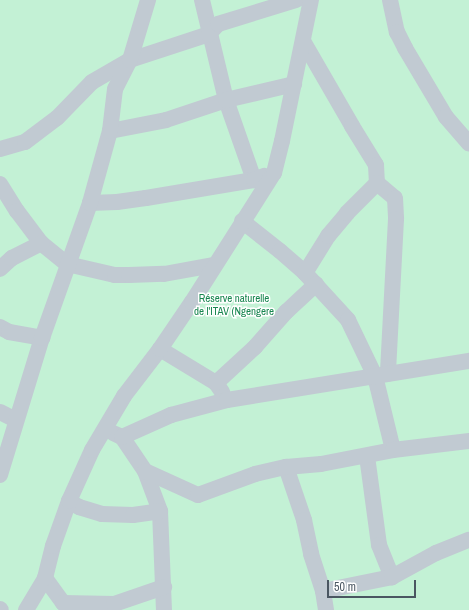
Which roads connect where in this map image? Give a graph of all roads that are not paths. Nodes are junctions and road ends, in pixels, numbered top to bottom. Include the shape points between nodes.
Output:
1 (148, 0) edge
2 (202, 0) edge
3 (296, 0) edge
4 (311, 0) edge
5 (390, 0) edge
6 (209, 34) junction
7 (304, 41) junction
8 (130, 60) junction
9 (294, 84) junction
10 (226, 100) junction
11 (110, 131) junction
12 (469, 143) edge
13 (0, 149) edge
14 (274, 173) junction
15 (254, 180) junction
16 (377, 183) junction
17 (0, 184) edge
18 (90, 203) junction
19 (242, 221) junction
20 (41, 243) junction
21 (67, 264) junction
22 (214, 265) junction
23 (0, 269) edge
24 (304, 273) junction
25 (316, 284) junction
26 (0, 327) edge
27 (42, 338) junction
28 (160, 348) junction
29 (469, 361) edge
30 (382, 375) junction
31 (216, 383) junction
32 (227, 400) junction
33 (0, 412) edge
34 (16, 420) junction
35 (105, 429) junction
36 (122, 437) junction
37 (469, 441) edge
38 (393, 450) junction
39 (367, 456) junction
40 (286, 466) junction
41 (145, 471) junction
42 (0, 475) edge
43 (69, 501) junction
44 (160, 511) junction
45 (469, 540) edge
46 (392, 577) junction
47 (45, 578) junction
48 (164, 587) junction
49 (323, 591) junction
50 (26, 610) edge
51 (164, 610) edge
52 (326, 610) edge

1 - 8 street
2 - 6 street
3 - 6 street via 218,24
4 - 7 street
5 - 12 street via 397,32 405,48 446,117
6 - 8 street
6 - 10 street
7 - 9 street
7 - 16 street via 376,165
8 - 11 street via 115,89
8 - 13 street via 92,82 57,118 25,142
9 - 10 street
9 - 14 street
10 - 11 street via 166,120
10 - 15 street
11 - 18 street
14 - 15 street
14 - 19 street
15 - 18 street via 116,202
16 - 24 street via 328,236
16 - 30 street via 395,198 396,219
17 - 20 street
18 - 21 street
19 - 22 street
19 - 24 street
20 - 21 street
20 - 23 street via 12,258
21 - 22 street via 129,276 164,274
21 - 27 street
22 - 28 street
24 - 25 street
25 - 30 street via 348,320
25 - 31 street
26 - 27 street via 9,332
27 - 34 street
28 - 31 street
28 - 35 street via 124,396
29 - 30 street
30 - 32 street
30 - 38 street
31 - 32 street
32 - 36 street via 171,415
33 - 34 street
34 - 42 street
35 - 36 street
35 - 43 street via 92,450
36 - 41 street
37 - 38 street
38 - 39 street
39 - 40 street via 321,464
39 - 46 street via 379,545
40 - 41 street via 198,494
40 - 49 street
41 - 44 street
43 - 44 street via 102,514 133,515
43 - 47 street
44 - 48 street
45 - 46 street via 436,553
46 - 49 street
47 - 48 street via 63,603 114,604
47 - 50 street
48 - 51 street
49 - 52 street

